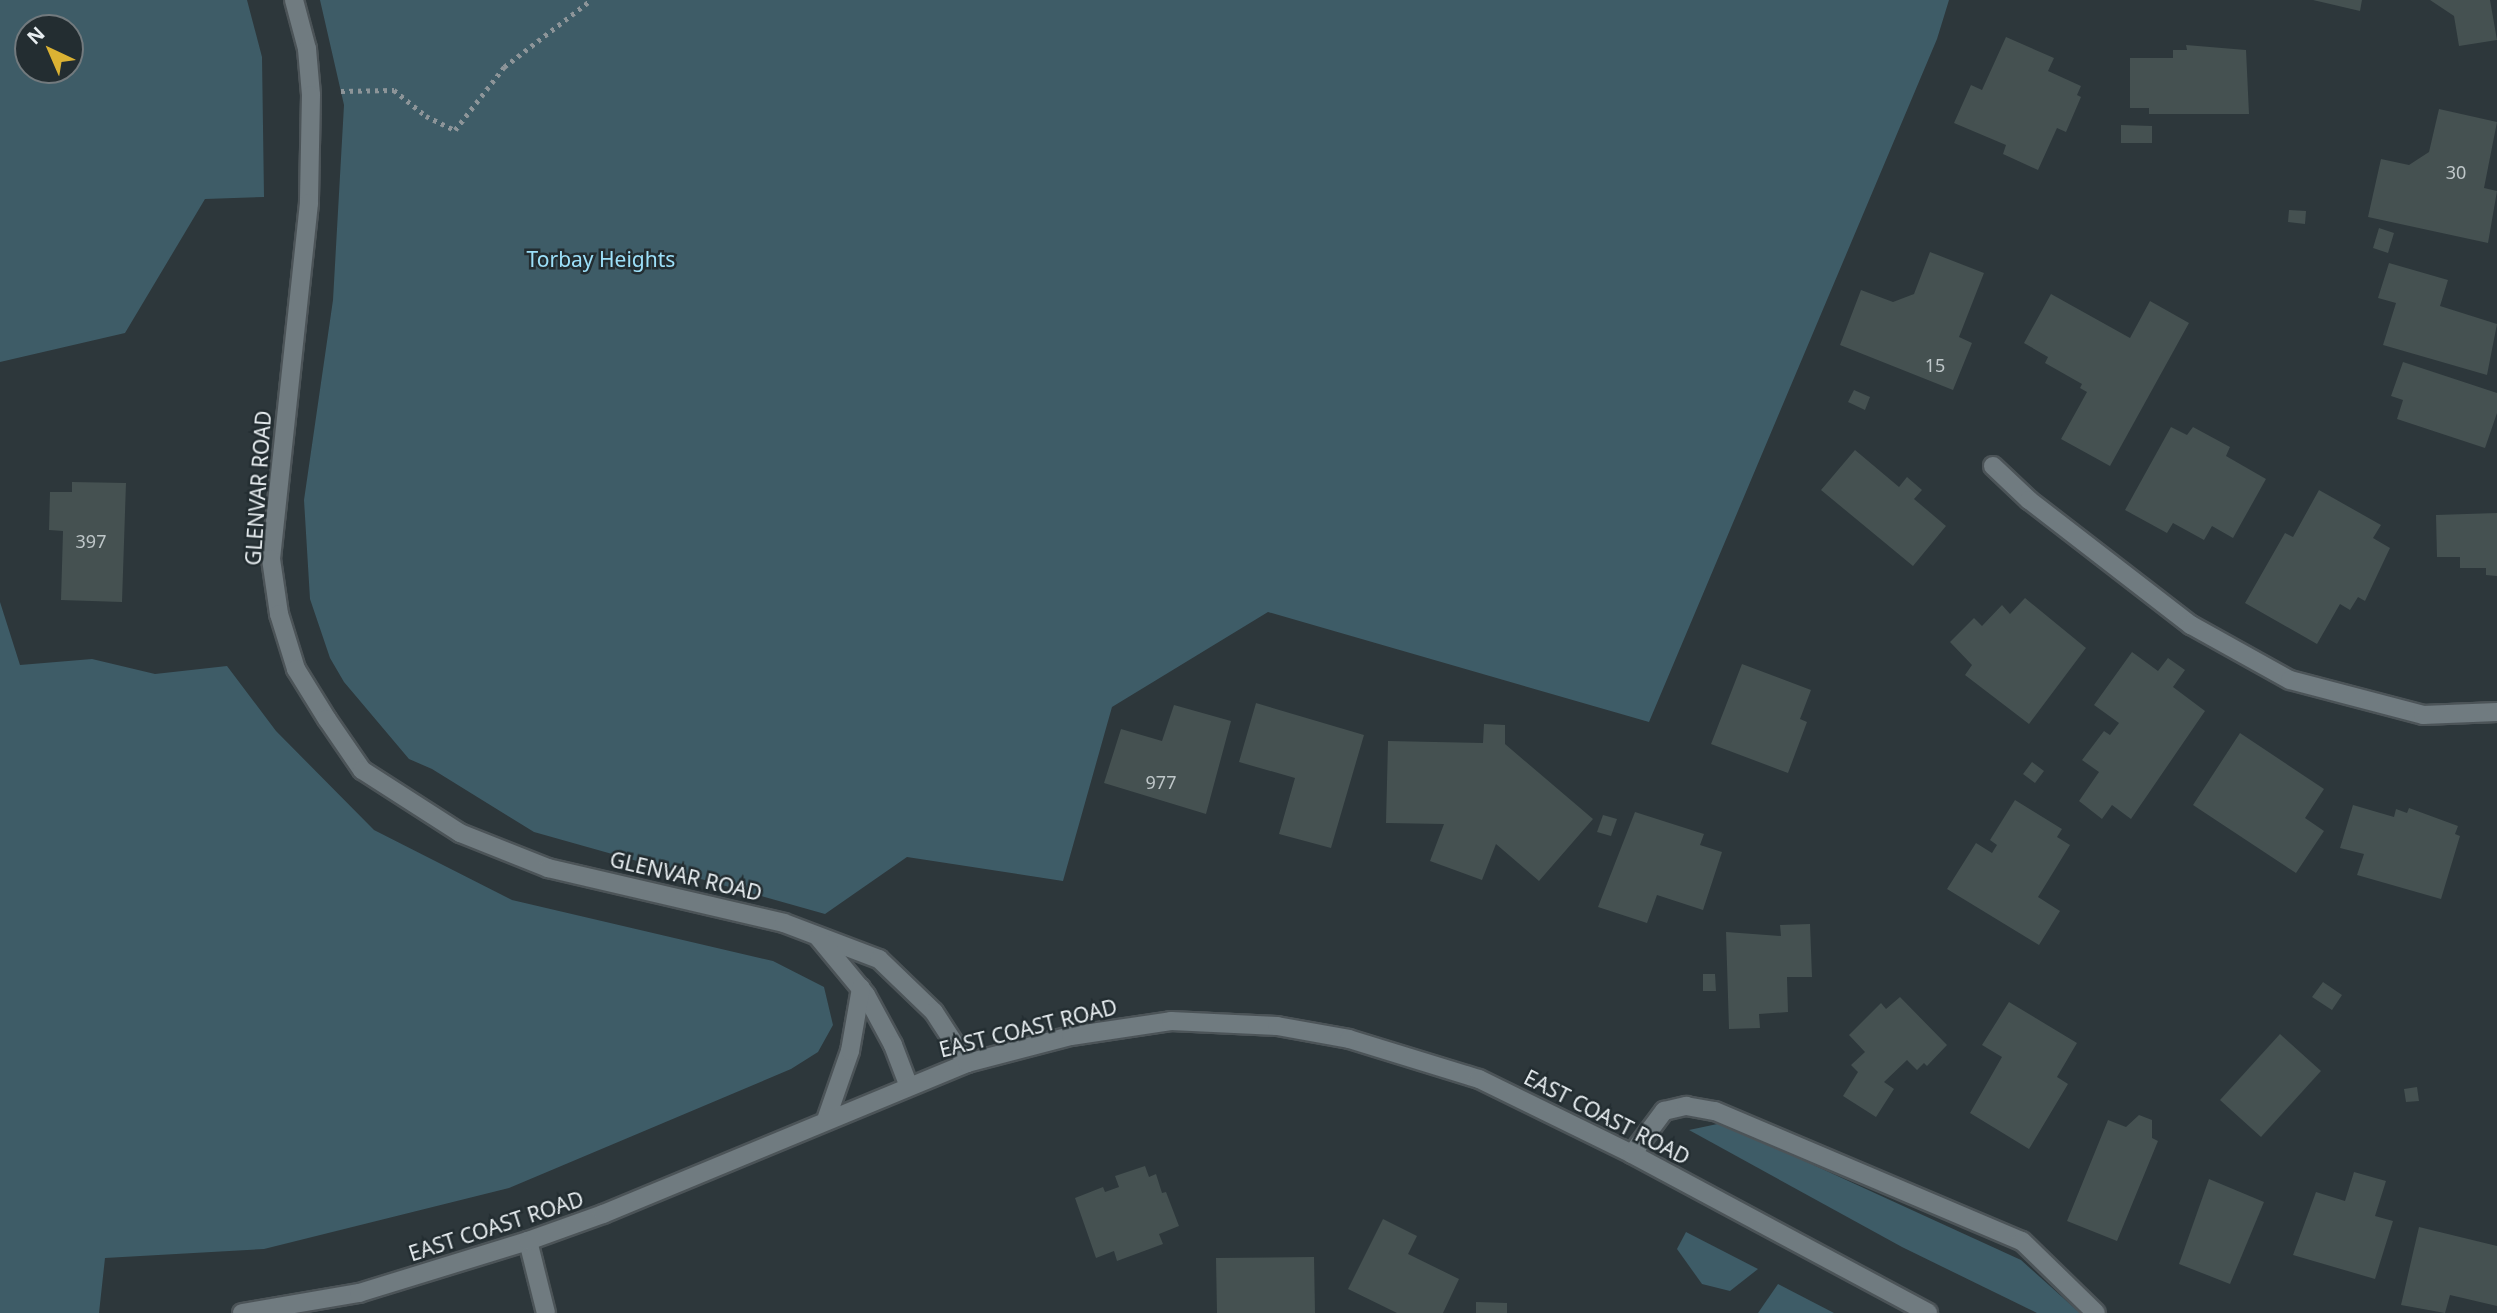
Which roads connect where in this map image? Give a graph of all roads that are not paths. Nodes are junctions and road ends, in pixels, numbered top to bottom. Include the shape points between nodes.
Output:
1 (294, 0) edge
2 (1993, 466) dead end
3 (2497, 712) edge
4 (813, 932) junction
5 (861, 988) junction
6 (967, 1063) junction
7 (908, 1084) junction
8 (825, 1120) junction
9 (1632, 1154) junction
10 (527, 1241) junction
11 (242, 1313) edge
12 (546, 1313) edge
13 (1928, 1313) edge
14 (2096, 1313) edge

1 - 4 main road, GLENVAR ROAD via 307,49 311,95 309,203 271,559 279,614 296,669 362,770 460,833 548,868
2 - 3 main road via 2029,500 2191,625 2290,680 2423,715
4 - 5 main road
4 - 6 main road, GLENVAR ROAD via 861,950 893,969 934,1012
5 - 7 main road via 893,1045
5 - 8 main road via 850,1051
6 - 7 main road, EAST COAST ROAD
6 - 9 main road, EAST COAST ROAD via 1125,1026 1171,1021 1277,1026 1349,1039 1479,1079
7 - 8 main road, EAST COAST ROAD
8 - 10 main road, EAST COAST ROAD via 603,1214
9 - 13 main road, EAST COAST ROAD
9 - 14 main road via 1664,1111 1686,1106 1715,1111 2022,1241
10 - 11 main road, EAST COAST ROAD via 359,1293
10 - 12 main road

